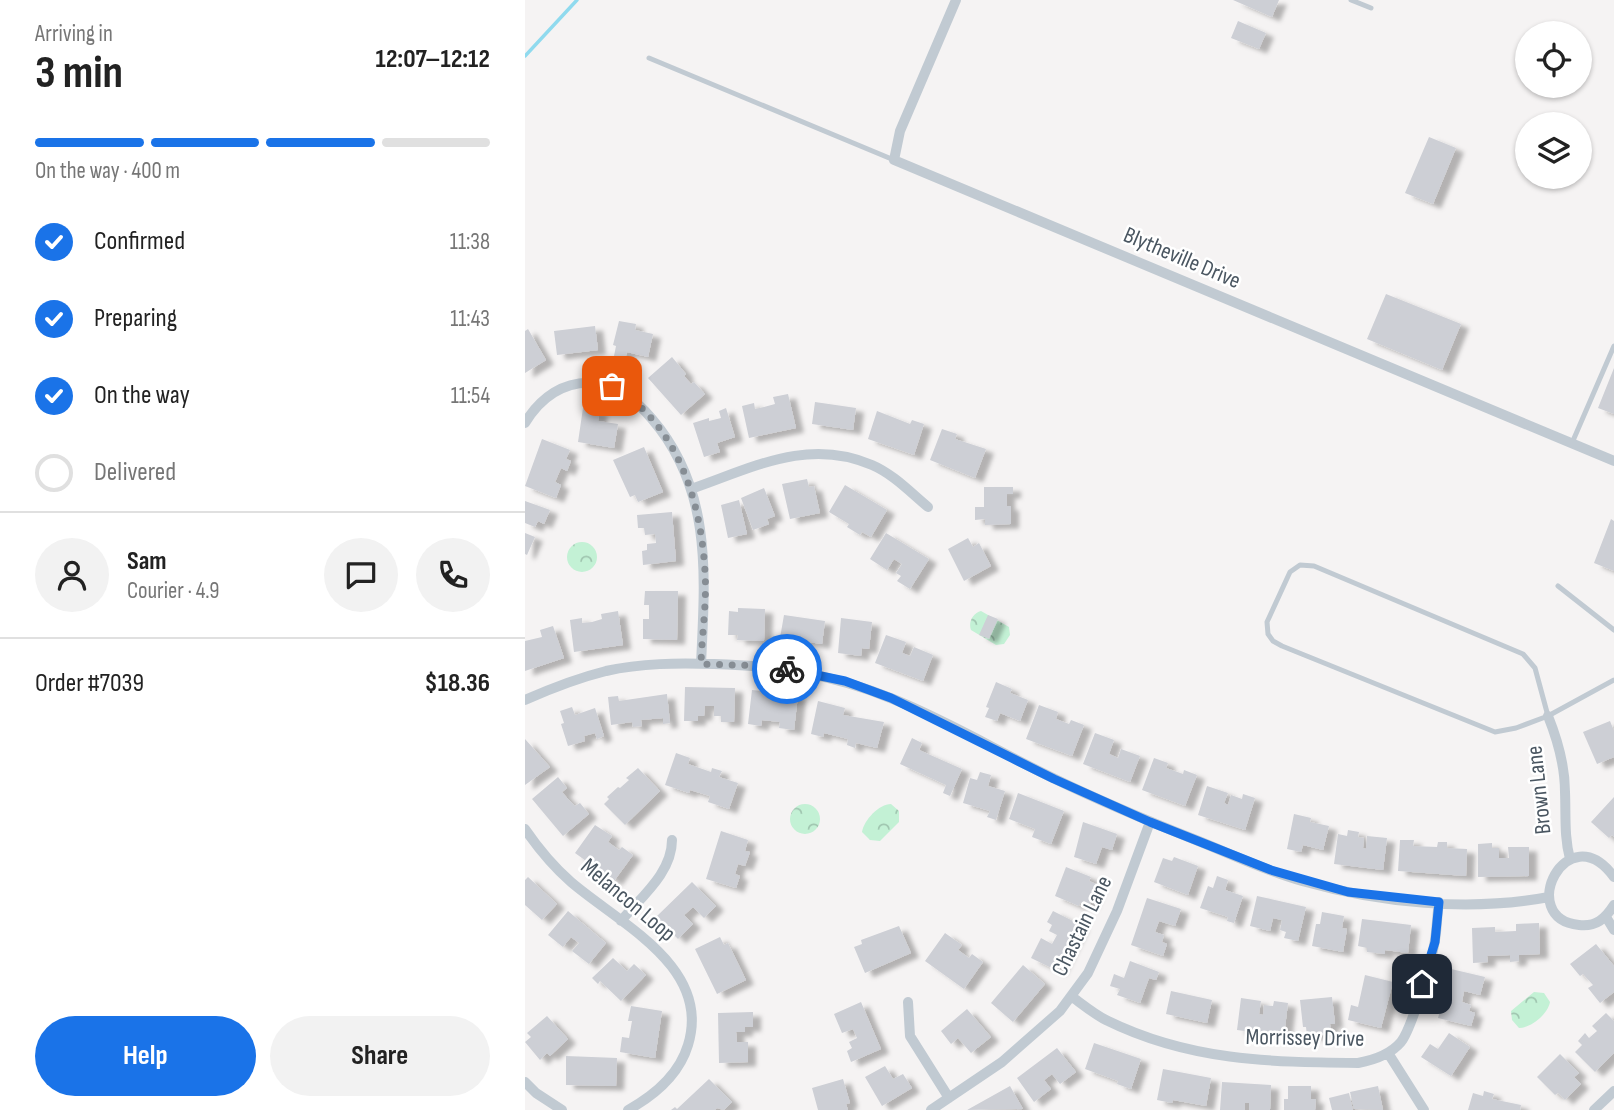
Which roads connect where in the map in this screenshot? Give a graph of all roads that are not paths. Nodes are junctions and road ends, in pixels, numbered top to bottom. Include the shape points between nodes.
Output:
1 (956, 0) edge
2 (1351, 0) edge
3 (1371, 8) dead end
4 (649, 58) dead end
5 (894, 160) junction
6 (1614, 346) edge
7 (525, 423) edge
8 (1572, 443) junction
9 (1614, 461) edge
10 (691, 489) junction
11 (928, 506) dead end
12 (1558, 586) dead end
13 (1614, 630) edge
14 (701, 664) junction
15 (1614, 680) edge
16 (525, 700) edge
17 (1548, 716) junction
18 (1150, 822) junction
19 (525, 829) edge
20 (672, 840) dead end
21 (1570, 859) junction
22 (1614, 877) edge
23 (1549, 897) junction
24 (1439, 902) junction
25 (1614, 905) edge
26 (1606, 917) junction
27 (621, 921) junction
28 (1614, 930) edge
29 (1071, 996) junction
30 (908, 1002) dead end
31 (1388, 1053) junction
32 (525, 1082) edge
33 (1614, 1091) edge
34 (949, 1098) junction
35 (562, 1110) edge
36 (628, 1110) edge
37 (931, 1110) edge
38 (1424, 1110) edge
39 (1594, 1110) edge

1 - 5 street via 900,131
2 - 3 lane
4 - 5 lane
5 - 8 street, Blytheville Drive
6 - 8 lane
7 - 10 street via 558,389 587,383 612,386 659,427 676,452
8 - 9 street, Blytheville Drive
10 - 11 street via 790,455 813,452 873,466
10 - 14 street via 705,573
12 - 13 lane
14 - 16 street via 607,671
14 - 18 street via 767,666 857,685
15 - 17 lane
17 - 17 lane via 1535,668 1523,654 1314,566 1300,565 1290,572 1267,622 1268,634 1282,646 1485,729 1504,732
17 - 21 street, Brown Lane via 1560,747
18 - 24 street via 1301,880 1348,892
18 - 29 street, Chastain Lane via 1117,911
19 - 27 street, Melancon Loop via 551,862
20 - 27 street via 666,867
21 - 22 street via 1595,859
21 - 23 street via 1551,878
23 - 24 street via 1503,904
23 - 26 street via 1561,919 1572,924 1587,926
24 - 31 street, Morrissey Drive via 1435,942 1410,1026
25 - 26 street
26 - 28 street
27 - 36 street, Melancon Loop via 675,970 687,990 692,1013 691,1036 673,1076
29 - 31 street, Morrissey Drive via 1104,1019 1212,1055 1358,1063
29 - 34 street, Chastain Lane via 1002,1062
30 - 34 street via 910,1036
31 - 38 street
32 - 35 street
33 - 39 street
34 - 37 street, Chastain Lane

